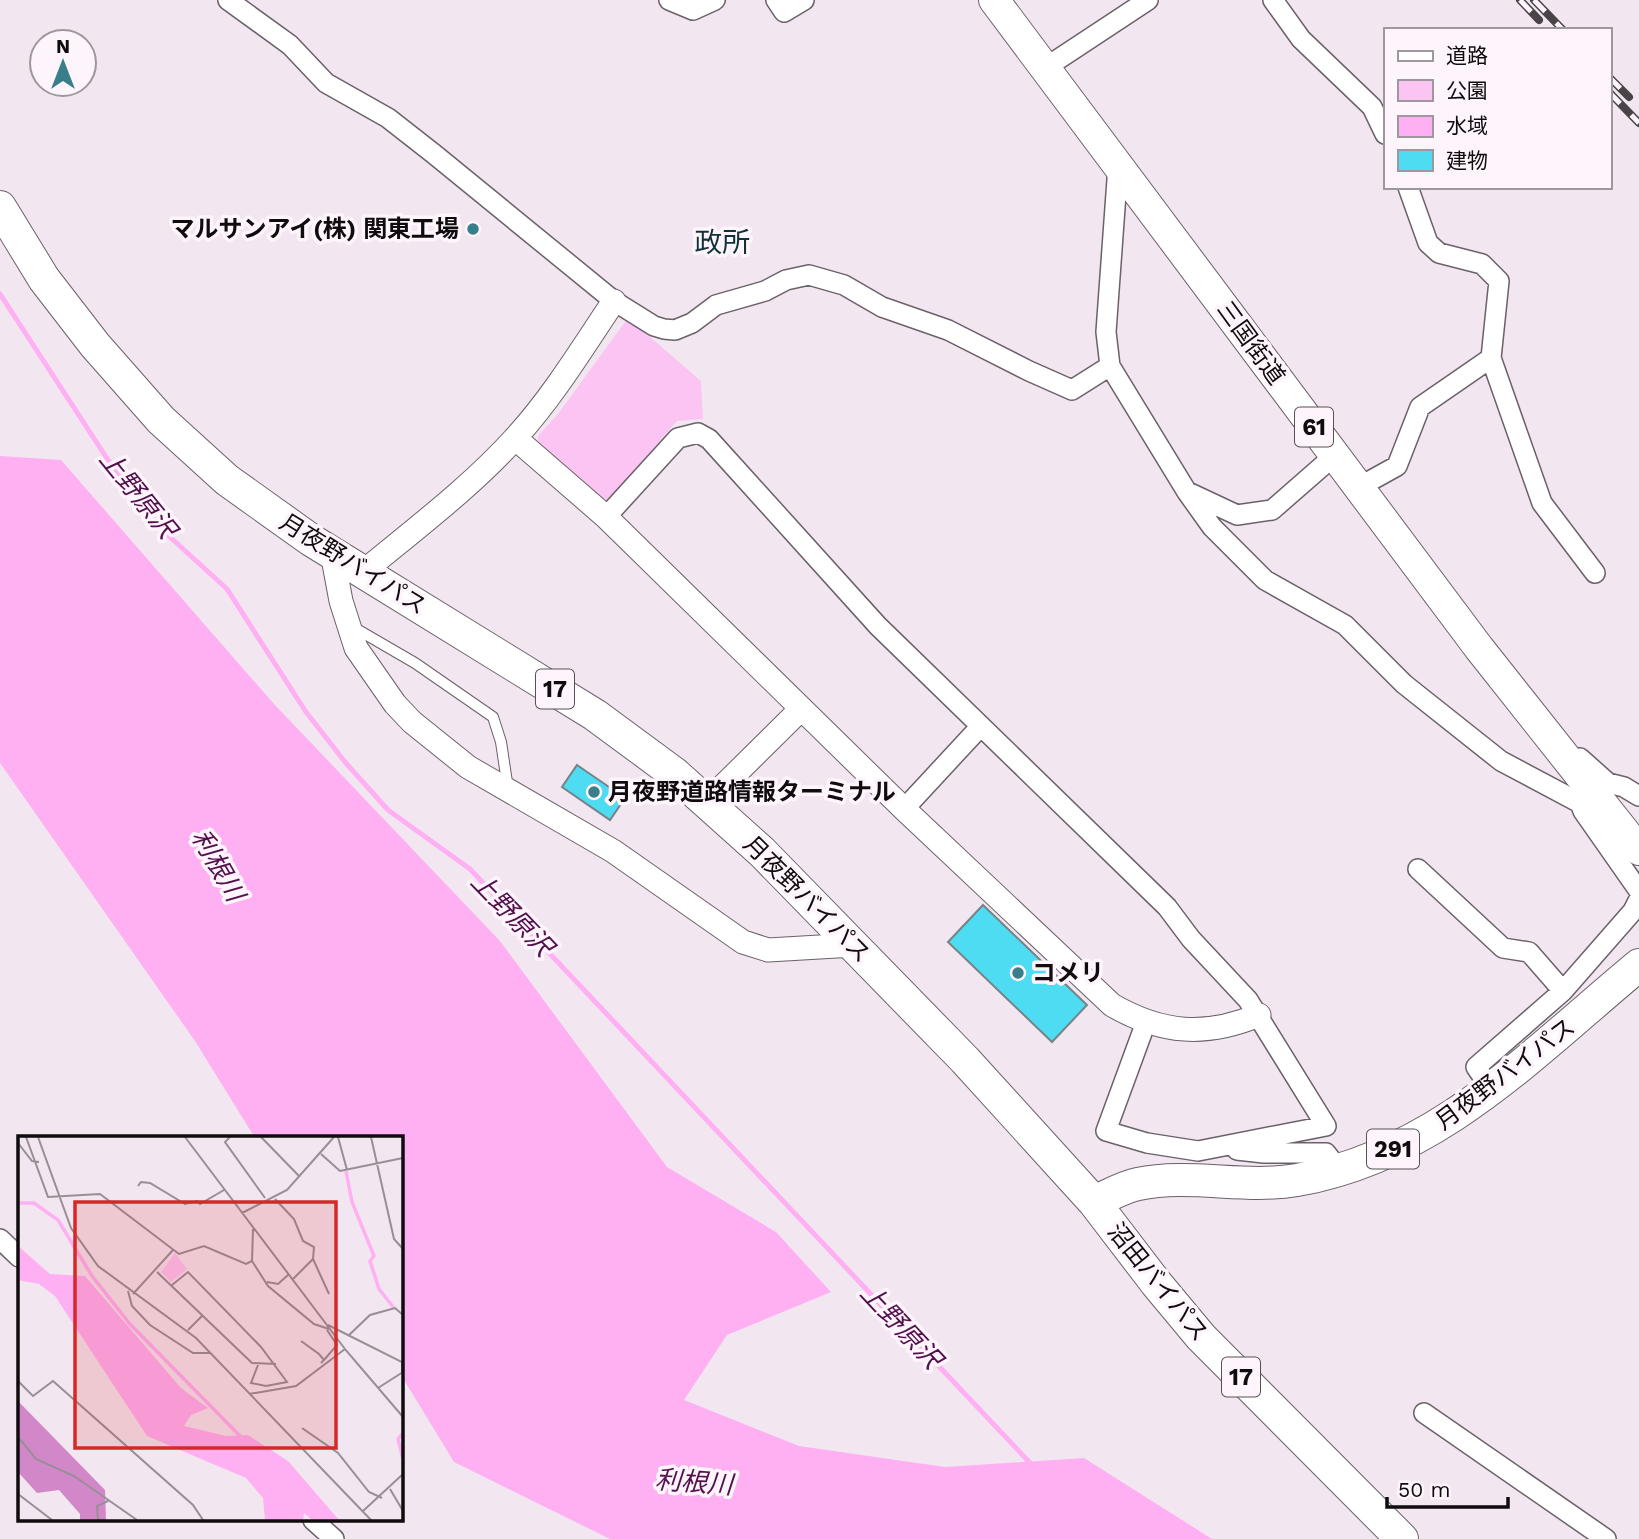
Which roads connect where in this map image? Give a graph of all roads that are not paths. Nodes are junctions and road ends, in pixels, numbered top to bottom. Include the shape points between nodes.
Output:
1 (228, 0) edge
2 (668, 0) edge
3 (715, 0) edge
4 (776, 0) edge
5 (804, 0) edge
6 (994, 0) edge
7 (1148, 0) edge
8 (1273, 0) edge
9 (1045, 68) junction
10 (1384, 132) edge
11 (1118, 166) junction
12 (1409, 189) edge
13 (0, 206) edge
14 (614, 301) junction
15 (1491, 358) junction
16 (1110, 366) junction
17 (515, 438) junction
18 (1335, 455) junction
19 (1359, 487) junction
20 (1187, 492) junction
21 (606, 517) junction
22 (332, 553) junction
23 (363, 572) junction
24 (1595, 573) dead end
25 (347, 623) junction
26 (802, 709) junction
27 (980, 727) junction
28 (1555, 745) junction
29 (509, 793) junction
30 (1639, 796) edge
31 (1587, 798) junction
32 (707, 802) junction
33 (904, 809) junction
34 (1639, 850) edge
35 (1418, 869) dead end
36 (1639, 891) edge
37 (1639, 899) edge
38 (854, 945) junction
39 (1639, 965) edge
40 (1563, 991) junction
41 (1259, 1015) junction
42 (1146, 1021) junction
43 (1491, 1089) junction
44 (1218, 1148) junction
45 (1339, 1170) junction
46 (1094, 1202) junction
47 (0, 1239) edge
48 (18, 1256) edge
49 (1424, 1413) dead end
50 (315, 1522) edge
51 (334, 1539) edge
52 (1402, 1539) edge
53 (1606, 1539) edge

1 - 14 street via 290,45 326,83 388,118
2 - 3 street via 693,10
4 - 5 street via 784,12
6 - 9 main road, 三国街道 / 61
7 - 9 street
8 - 10 street via 1301,38 1372,107
9 - 11 main road, 三国街道 / 61
11 - 16 street via 1106,332
11 - 18 main road, 三国街道 / 61
12 - 15 street via 1428,243 1440,253 1482,264 1499,281
13 - 22 highway, 月夜野バイパス / 17 via 60,301 152,411 227,480
14 - 16 street via 654,326 675,330 716,305 809,275 844,285 882,307 948,330 1072,390
14 - 17 street via 550,397
15 - 19 street via 1420,407 1397,466
15 - 24 street via 1542,503
16 - 20 street
17 - 21 street
17 - 23 street via 470,483
18 - 19 main road, 三国街道 / 61
18 - 20 street via 1272,510 1237,515
19 - 28 main road, 三国街道 / 61
20 - 31 street via 1212,527 1265,580 1345,625 1404,684 1501,761
21 - 26 street
21 - 27 street via 678,438 704,435 878,626
22 - 23 highway, 月夜野バイパス / 17
22 - 25 street
23 - 32 highway, 月夜野バイパス / 17 via 595,715
25 - 29 street via 356,648 395,704 449,753
25 - 29 lane via 493,717
26 - 32 street
26 - 33 street
27 - 33 street
27 - 41 street via 1167,907
28 - 30 street via 1570,749 1608,783
28 - 31 main road, 三国街道 / 61
29 - 38 street via 614,851 743,942 768,950
31 - 34 main road, 三国街道 / 61
31 - 36 street via 1583,811
32 - 38 highway, 月夜野バイパス / 17
33 - 42 street via 1091,987 1112,1005
35 - 40 street via 1503,948 1529,952
37 - 40 street
38 - 46 highway, 月夜野バイパス / 17
39 - 43 highway, 月夜野バイパス / 291
40 - 43 street via 1476,1067
41 - 42 street via 1232,1026 1193,1030
41 - 44 street via 1326,1126
42 - 44 street via 1106,1131 1179,1150
43 - 45 highway, 月夜野バイパス / 291 via 1429,1131
44 - 45 street via 1326,1153
45 - 46 highway, 月夜野バイパス / 291 via 1269,1183 1136,1184
46 - 52 highway, 沼田バイパス / 17 via 1201,1337
47 - 48 street
49 - 53 street
50 - 51 street

